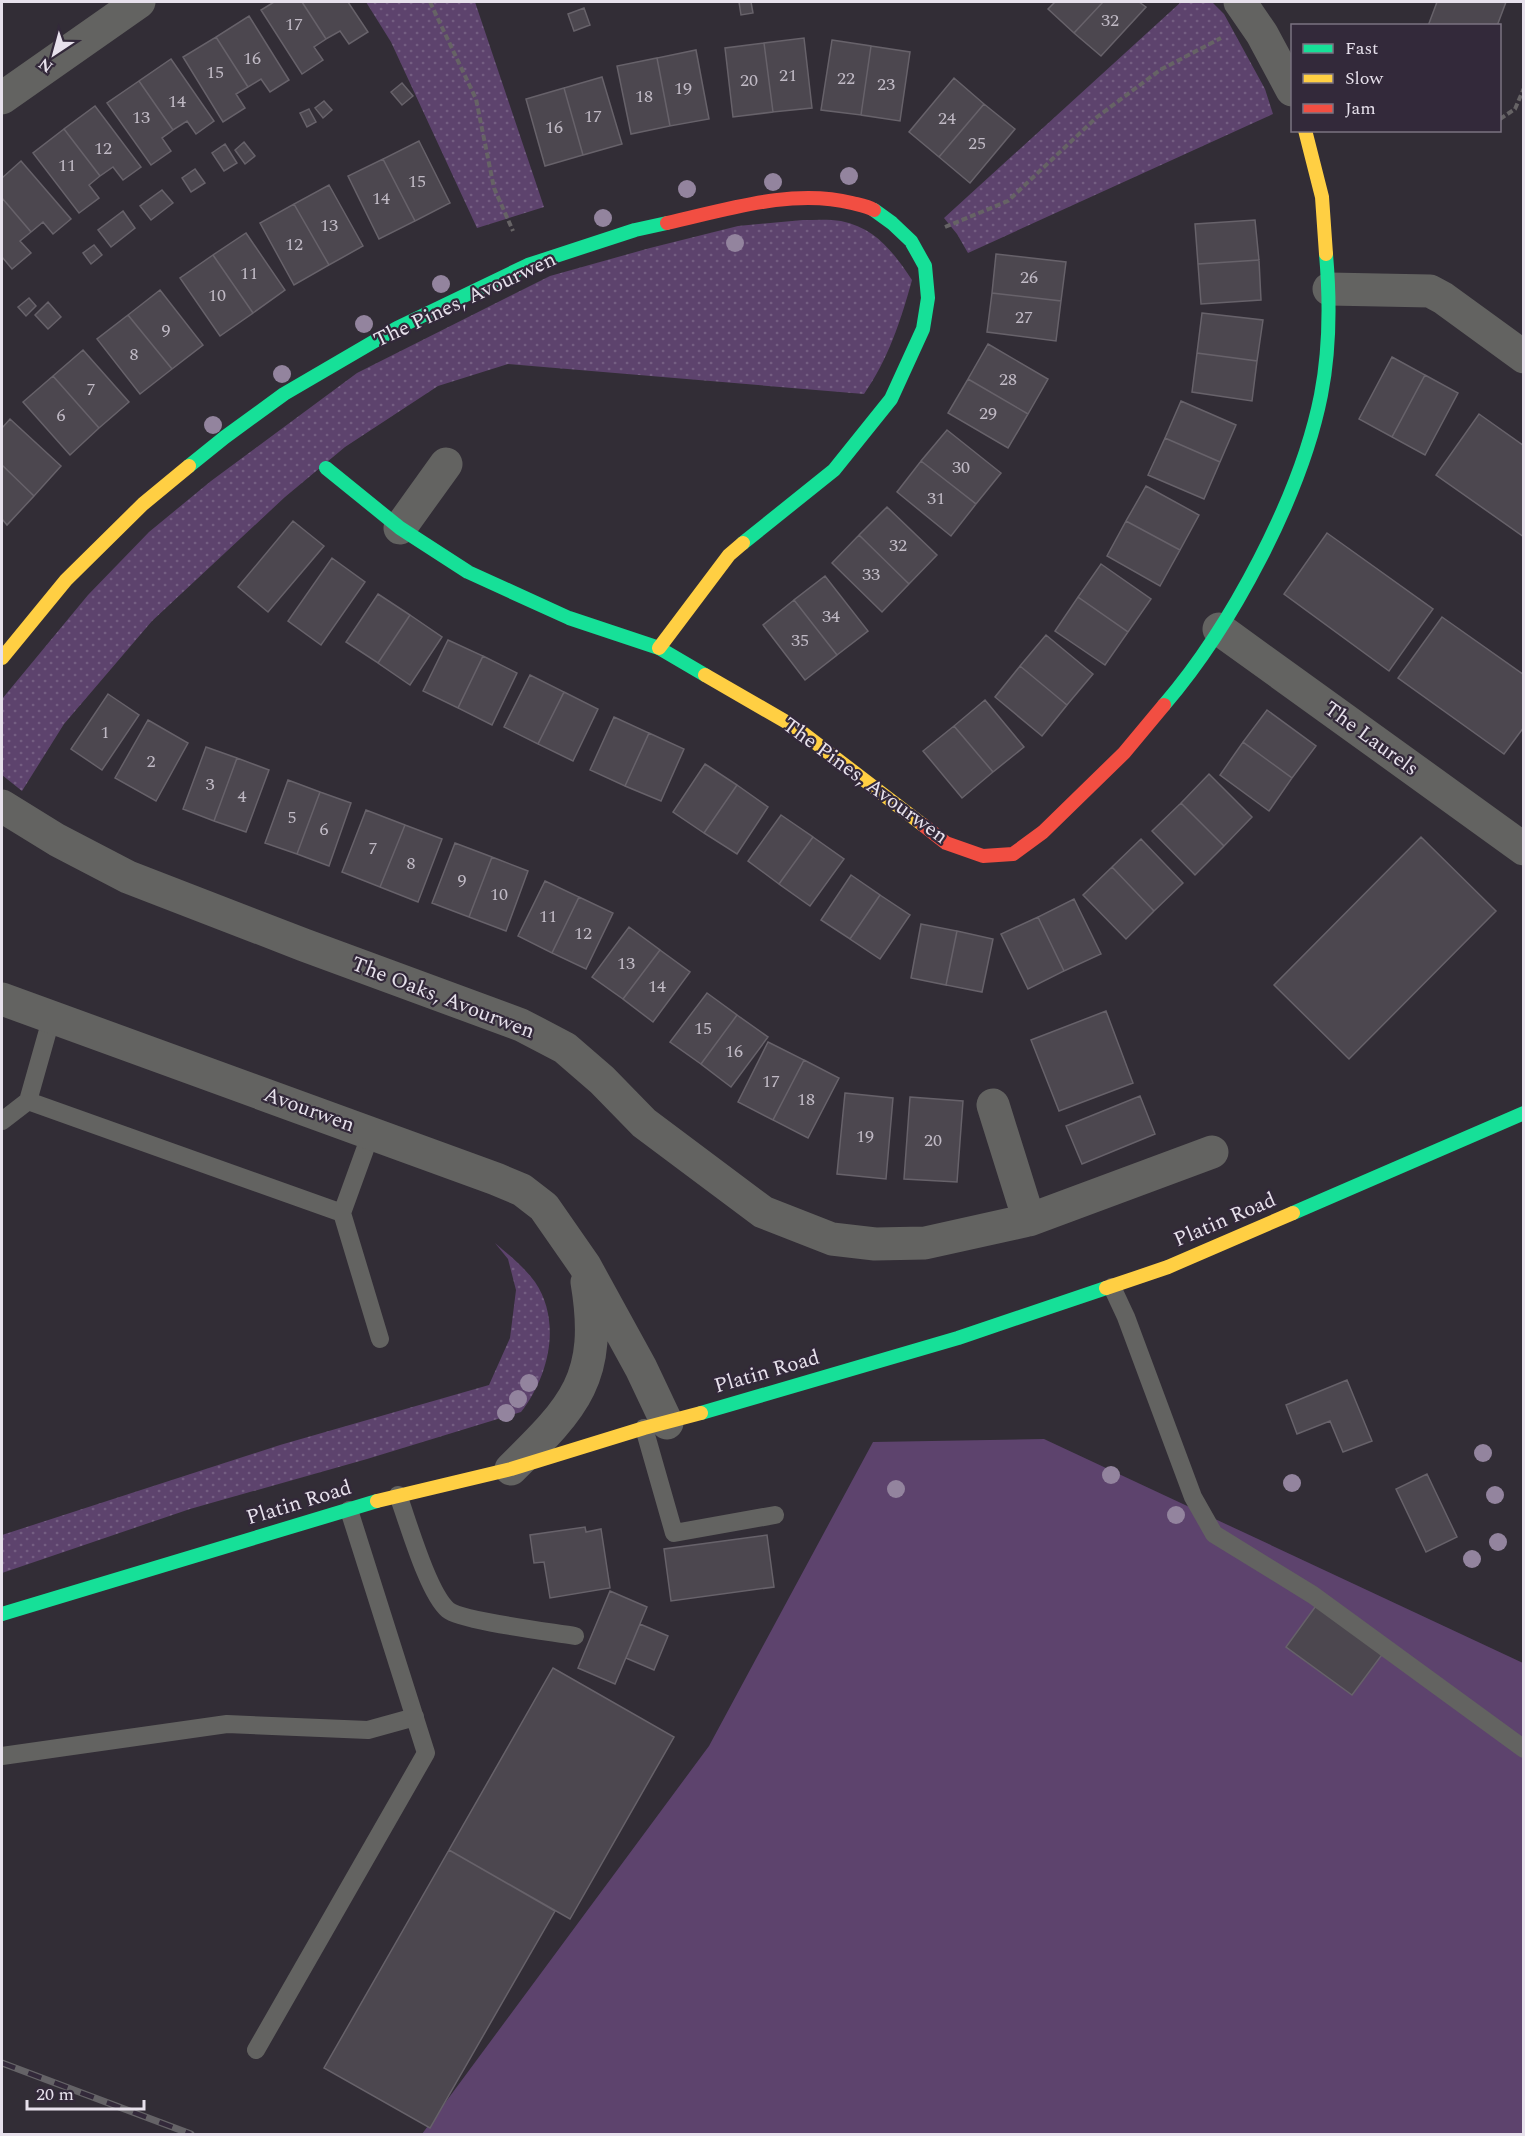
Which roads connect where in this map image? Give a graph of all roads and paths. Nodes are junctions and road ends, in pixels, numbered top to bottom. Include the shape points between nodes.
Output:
1 (140, 2) edge
2 (430, 2) edge
3 (1247, 11) edge
4 (1291, 87) edge
5 (1524, 88) edge
6 (2, 98) edge
7 (1501, 118) edge
8 (1306, 132) edge
9 (911, 241) junction
10 (528, 265) junction
11 (1329, 290) junction
12 (1524, 357) edge
13 (446, 464) dead end
14 (326, 468) dead end
15 (400, 528) junction
16 (1219, 629) junction
17 (659, 648) junction
18 (2, 658) edge
19 (2, 806) edge
20 (1524, 849) edge
21 (2, 999) edge
22 (52, 1017) junction
23 (28, 1101) junction
24 (993, 1105) dead end
25 (1524, 1113) edge
26 (2, 1121) edge
27 (371, 1133) junction
28 (1212, 1152) dead end
29 (342, 1213) junction
30 (1029, 1220) junction
31 (585, 1266) junction
32 (1112, 1287) junction
33 (380, 1339) dead end
34 (656, 1426) junction
35 (511, 1469) junction
36 (398, 1495) junction
37 (349, 1510) junction
38 (775, 1515) dead end
39 (2, 1614) edge
40 (575, 1636) dead end
41 (415, 1717) junction
42 (1524, 1749) edge
43 (2, 1756) edge
44 (256, 2050) dead end

1 - 6 street
2 - 10 path via 476,99 494,188
3 - 4 street
3 - 9 path via 1097,117 1008,201
5 - 7 path via 1515,109
8 - 11 street, The Pines, Avourwen via 1322,197
9 - 10 street, The Pines, Avourwen via 869,207 840,200 795,198 635,230
9 - 17 street, The Pines, Avourwen via 925,266 928,298 923,329 891,399 834,470 729,555
10 - 18 street, The Pines, Avourwen via 355,351 284,394 225,437 143,504 66,580
11 - 12 street via 1430,291
11 - 16 street, The Pines, Avourwen via 1321,394 1307,448 1256,565
13 - 15 street
14 - 15 street, The Pines, Avourwen
15 - 17 street, The Pines, Avourwen via 468,572 569,618
16 - 17 street, The Pines, Avourwen via 1174,694 1124,753 1043,832 1012,854 983,856 946,843 795,727
16 - 20 street, The Laurels
19 - 30 street, The Oaks, Avourwen via 128,877 521,1025 565,1048 644,1123 763,1212 832,1239 874,1244 926,1243
21 - 22 street, Avourwen
22 - 23 lane
22 - 27 street, Avourwen
23 - 26 lane
23 - 29 lane
24 - 30 street
25 - 32 street, Platin Road via 1227,1243
27 - 29 lane
27 - 31 street, Avourwen via 522,1190 544,1207
28 - 30 street, The Oaks, Avourwen
29 - 33 lane
31 - 34 street, Avourwen via 641,1368
31 - 35 street, Avourwen via 593,1334 582,1385 554,1426
32 - 34 street, Platin Road via 958,1338
32 - 42 lane via 1193,1497 1214,1534 1313,1595
34 - 35 street, Platin Road
34 - 38 lane via 674,1533
35 - 36 street, Platin Road
36 - 37 street, Platin Road
36 - 40 lane via 435,1595 449,1611
37 - 39 street, Platin Road
37 - 41 lane
41 - 43 lane via 368,1730 227,1724
41 - 44 lane via 426,1753

